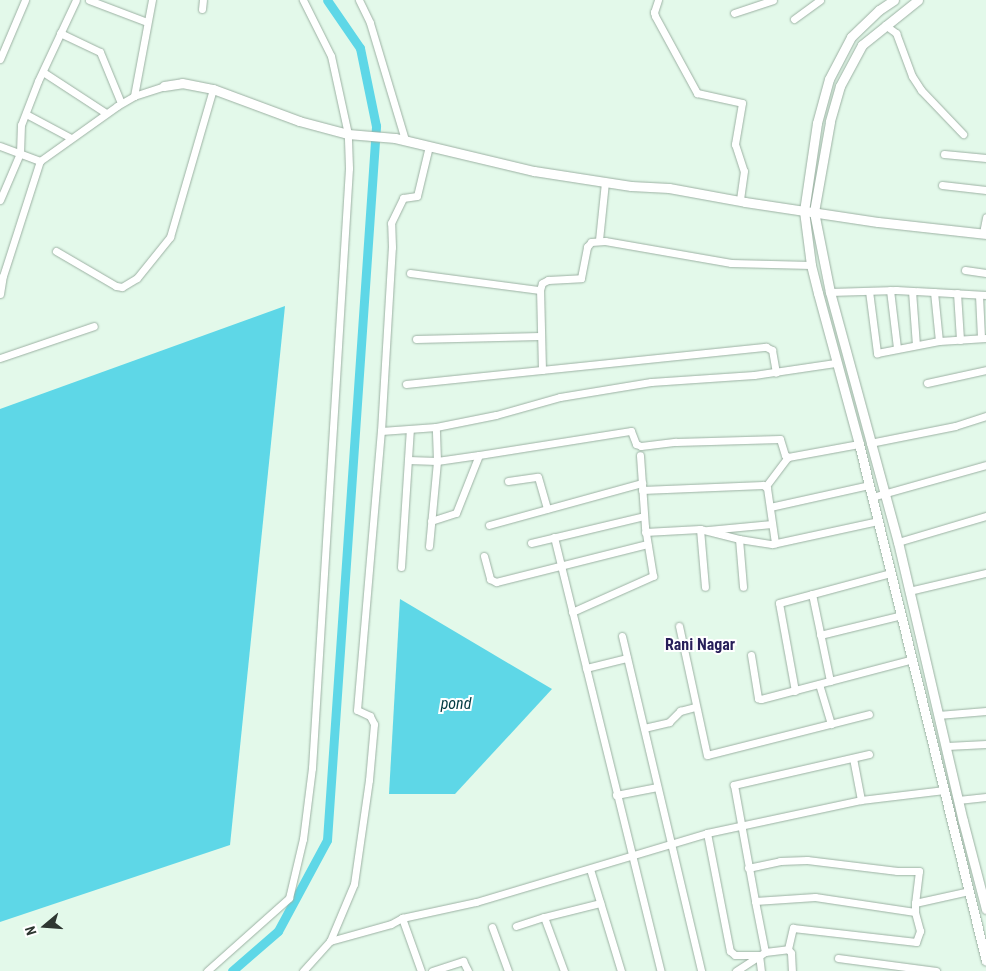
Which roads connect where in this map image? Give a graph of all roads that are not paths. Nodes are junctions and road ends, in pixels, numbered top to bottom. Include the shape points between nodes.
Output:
1 (25, 0) edge
2 (76, 0) edge
3 (89, 0) edge
4 (152, 0) edge
5 (203, 0) edge
6 (303, 0) edge
7 (359, 0) edge
8 (658, 0) edge
9 (773, 0) edge
10 (820, 0) edge
11 (918, 0) edge
12 (892, 1) edge
13 (202, 9) dead end
14 (734, 13) dead end
15 (794, 19) dead end
16 (147, 22) junction
17 (885, 25) junction
18 (60, 33) junction
19 (0, 59) edge
20 (43, 72) junction
21 (164, 86) joint
22 (213, 89) junction
23 (134, 96) junction
24 (122, 103) junction
25 (26, 114) junction
26 (106, 114) junction
27 (348, 134) junction
28 (963, 134) dead end
29 (72, 138) junction
30 (405, 140) junction
31 (0, 146) edge
32 (429, 146) junction
33 (20, 153) junction
34 (944, 154) dead end
35 (986, 158) edge
36 (40, 161) junction
37 (605, 182) junction
38 (942, 185) dead end
39 (986, 190) edge
40 (0, 200) edge
41 (740, 201) junction
42 (804, 210) junction
43 (814, 212) junction
44 (986, 217) edge
45 (985, 234) edge
46 (598, 240) junction
47 (56, 251) dead end
48 (811, 265) junction
49 (965, 270) dead end
50 (410, 273) dead end
51 (986, 273) edge
52 (540, 290) junction
53 (869, 290) junction
54 (890, 290) junction
55 (912, 291) junction
56 (830, 292) junction
57 (934, 292) junction
58 (957, 293) junction
59 (0, 294) edge
60 (983, 295) edge
61 (94, 326) dead end
62 (540, 336) junction
63 (416, 338) dead end
64 (984, 338) edge
65 (960, 340) junction
66 (939, 341) junction
67 (916, 345) junction
68 (897, 348) junction
69 (0, 358) edge
70 (835, 363) junction
71 (542, 370) junction
72 (986, 370) edge
73 (776, 373) junction
74 (927, 383) dead end
75 (406, 384) dead end
76 (986, 416) edge
77 (436, 427) junction
78 (410, 429) junction
79 (381, 430) junction
80 (859, 444) junction
81 (870, 444) junction
82 (479, 455) junction
83 (640, 455) dead end
84 (788, 457) junction
85 (408, 460) junction
86 (437, 460) junction
87 (986, 465) edge
88 (508, 481) dead end
89 (869, 485) junction
90 (766, 486) junction
91 (642, 487) junction
92 (884, 493) junction
93 (872, 497) junction
94 (770, 507) junction
95 (547, 509) junction
96 (644, 516) junction
97 (986, 516) edge
98 (431, 521) junction
99 (878, 521) junction
100 (772, 524) junction
101 (489, 525) dead end
102 (703, 530) junction
103 (645, 532) junction
104 (554, 537) junction
105 (740, 539) junction
106 (898, 542) junction
107 (531, 543) dead end
108 (776, 543) junction
109 (648, 544) junction
110 (428, 546) dead end
111 (484, 556) dead end
112 (561, 566) junction
113 (401, 567) dead end
114 (891, 573) junction
115 (986, 573) edge
116 (705, 586) dead end
117 (743, 587) dead end
118 (908, 590) junction
119 (812, 594) junction
120 (572, 612) junction
121 (902, 615) junction
122 (679, 626) dead end
123 (820, 635) junction
124 (622, 636) dead end
125 (751, 655) dead end
126 (628, 658) junction
127 (912, 659) junction
128 (586, 668) junction
129 (830, 681) junction
130 (819, 684) junction
131 (795, 691) junction
132 (695, 707) junction
133 (986, 711) edge
134 (869, 714) dead end
135 (938, 715) junction
136 (831, 724) junction
137 (644, 728) junction
138 (986, 744) edge
139 (947, 746) junction
140 (869, 754) dead end
141 (853, 758) junction
142 (657, 787) junction
143 (944, 790) junction
144 (616, 796) junction
145 (986, 797) edge
146 (861, 800) junction
147 (958, 800) junction
148 (741, 825) junction
149 (707, 833) junction
150 (670, 844) junction
151 (631, 856) junction
152 (748, 868) junction
153 (590, 869) junction
154 (969, 891) junction
155 (755, 901) junction
156 (600, 903) junction
157 (915, 903) junction
158 (986, 909) edge
159 (915, 912) junction
160 (544, 917) junction
161 (402, 918) junction
162 (516, 926) dead end
163 (492, 927) dead end
164 (330, 941) junction
165 (788, 948) junction
166 (762, 954) junction
167 (838, 958) dead end
168 (986, 960) edge
169 (307, 970) edge
170 (924, 970) edge
171 (207, 971) edge
172 (421, 971) edge
173 (432, 971) edge
174 (468, 971) edge
175 (508, 971) edge
176 (564, 971) edge
177 (621, 971) edge
178 (661, 971) edge
179 (701, 971) edge
180 (736, 971) edge
181 (761, 971) edge
182 (792, 971) edge
183 (936, 971) edge

1 - 19 street
2 - 18 street
3 - 16 street
4 - 16 street
5 - 13 street
6 - 27 street via 331,56
7 - 30 street via 370,22
8 - 41 street via 655,16 697,93 742,104 735,144 744,171
9 - 14 street
10 - 15 street
11 - 17 street
12 - 42 street via 850,37 829,79 817,123
16 - 23 street
17 - 28 street via 896,33 912,76 921,90
17 - 43 street via 862,45 840,86 830,122
18 - 20 street
18 - 24 street via 100,52
20 - 25 street
20 - 26 street
21 - 22 street via 182,83
21 - 23 street
22 - 27 street via 299,121
22 - 47 street via 170,237 136,278 122,287 116,286
23 - 24 street
24 - 26 street
25 - 29 street
25 - 33 street via 21,126
26 - 29 street
27 - 30 street
27 - 171 street via 350,168 312,758 303,839 290,898
29 - 36 street
30 - 32 street
31 - 33 street
32 - 37 street via 534,171
32 - 79 street via 417,196 402,198 391,223
33 - 36 street
33 - 40 street
34 - 35 street
36 - 59 street
37 - 41 street via 669,188
37 - 46 street
38 - 39 street
41 - 42 street
42 - 43 street
42 - 48 street
43 - 45 street
43 - 56 street
44 - 45 street
46 - 48 street via 731,263
46 - 52 street via 587,247 580,278 546,281
48 - 70 street
49 - 51 street
50 - 52 street
52 - 62 street
53 - 54 street
53 - 56 street
53 - 68 street via 876,353
54 - 55 street
54 - 68 street
55 - 57 street
55 - 67 street
56 - 81 street
57 - 58 street
57 - 66 street
58 - 60 street
58 - 65 street
60 - 64 street
61 - 69 street
62 - 63 street
62 - 71 street
64 - 65 street
65 - 66 street
66 - 67 street
67 - 68 street
70 - 73 street
70 - 80 street
71 - 73 street via 769,347
71 - 75 street
72 - 74 street
73 - 77 street via 642,384 560,397
76 - 81 street
77 - 78 street
77 - 86 street
78 - 79 street
78 - 85 street
79 - 164 street via 357,710 370,716 374,724 369,780 354,884
80 - 84 street
80 - 89 street
81 - 92 street
82 - 84 street via 632,431 636,444 641,446 780,439 784,455
82 - 86 street
82 - 98 street via 456,513
83 - 91 street
84 - 90 street
85 - 86 street
85 - 113 street
86 - 98 street
87 - 92 street
88 - 95 street via 538,477
89 - 93 street
89 - 94 street
90 - 91 street
90 - 94 street
91 - 95 street
91 - 96 street
92 - 93 street
92 - 106 street
93 - 99 street
94 - 100 street
95 - 101 street
96 - 103 street
96 - 104 street
97 - 106 street
98 - 110 street
99 - 108 street
99 - 114 street
100 - 102 street
100 - 108 street
102 - 103 street
102 - 105 street
102 - 116 street
103 - 109 street
104 - 107 street
104 - 112 street
105 - 108 street via 761,544
105 - 117 street
106 - 118 street
109 - 112 street
109 - 120 street via 652,577
111 - 112 street via 490,579 494,582
112 - 120 street
114 - 119 street
114 - 121 street
115 - 118 street
118 - 135 street
119 - 123 street
119 - 131 street via 779,604
120 - 128 street
121 - 123 street
121 - 127 street
122 - 132 street
123 - 129 street
124 - 126 street
125 - 131 street via 759,699
126 - 128 street
126 - 137 street
127 - 129 street
127 - 143 street
128 - 144 street
129 - 130 street
130 - 131 street
130 - 136 street
132 - 136 street via 706,755
132 - 137 street via 680,710 669,722
133 - 135 street
134 - 136 street
135 - 139 street
137 - 142 street
138 - 139 street
139 - 147 street
140 - 141 street
141 - 146 street
141 - 148 street via 735,784 733,788
142 - 144 street
142 - 150 street
143 - 146 street
143 - 154 street
144 - 151 street
145 - 147 street
146 - 148 street
147 - 158 street
148 - 149 street
148 - 152 street
149 - 150 street
149 - 166 street via 731,953
150 - 151 street
150 - 179 street
151 - 153 street
151 - 178 street
152 - 155 street
152 - 157 street via 780,860 807,860 918,871
153 - 156 street
153 - 161 street via 476,902
154 - 157 street
154 - 168 street
155 - 159 street via 815,897
155 - 166 street
156 - 160 street
156 - 177 street
157 - 159 street
159 - 165 street via 920,931 916,942 793,928
160 - 162 street
160 - 176 street
161 - 164 street
161 - 172 street
163 - 175 street
164 - 169 street
165 - 166 street
165 - 182 street
166 - 180 street
166 - 181 street
167 - 170 street
170 - 183 street
173 - 174 street via 463,961

